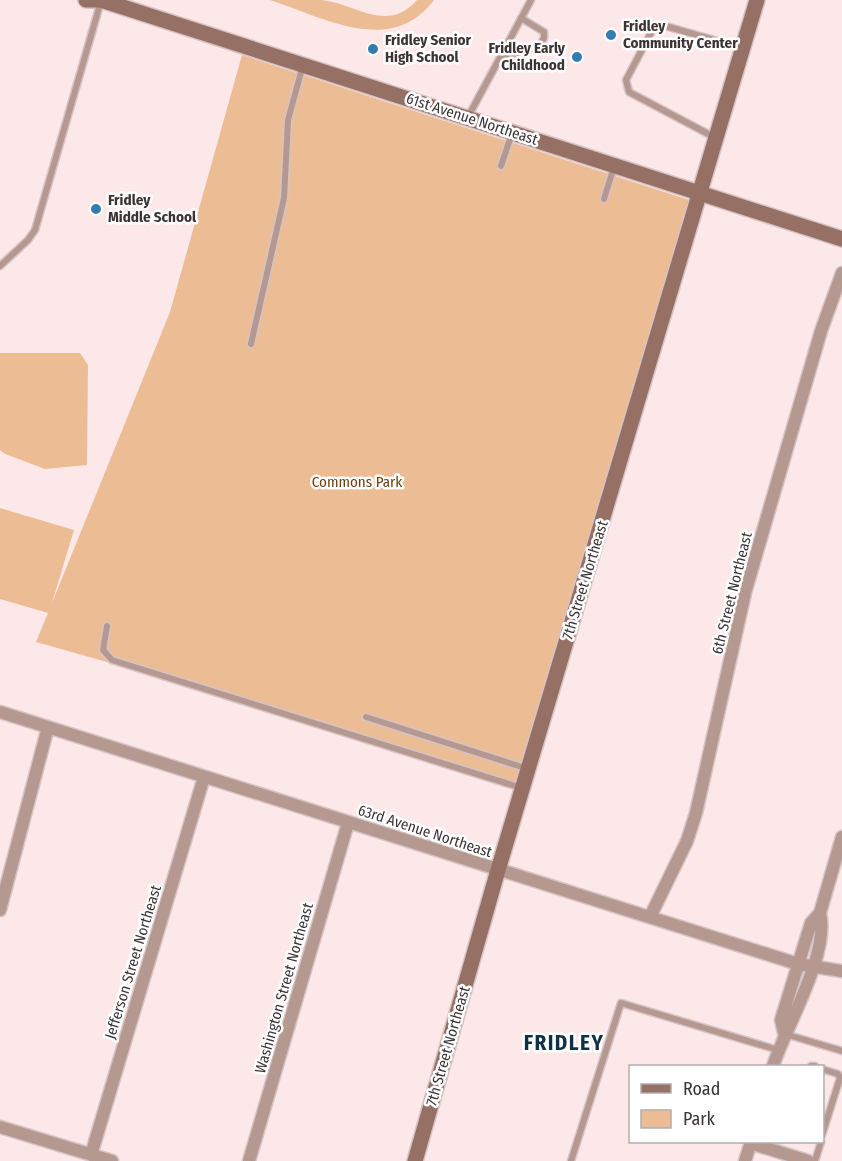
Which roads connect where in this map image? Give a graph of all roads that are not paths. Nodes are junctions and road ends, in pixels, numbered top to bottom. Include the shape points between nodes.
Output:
1 (86, 0) edge
2 (101, 0) edge
3 (531, 0) edge
4 (757, 0) edge
5 (521, 18) junction
6 (742, 48) junction
7 (501, 57) junction
8 (303, 65) junction
9 (468, 117) junction
10 (512, 132) junction
11 (716, 138) junction
12 (501, 166) dead end
13 (615, 166) junction
14 (699, 194) junction
15 (604, 199) dead end
16 (842, 239) edge
17 (0, 266) edge
18 (842, 273) edge
19 (251, 344) dead end
20 (107, 626) dead end
21 (0, 712) edge
22 (366, 717) dead end
23 (48, 727) junction
24 (528, 770) junction
25 (204, 777) junction
26 (523, 788) junction
27 (348, 823) junction
28 (842, 837) edge
29 (498, 870) junction
30 (0, 910) edge
31 (820, 913) junction
32 (650, 917) junction
33 (798, 964) junction
34 (812, 968) junction
35 (842, 971) edge
36 (784, 1033) junction
37 (778, 1050) junction
38 (842, 1051) edge
39 (773, 1065) edge
40 (824, 1070) edge
41 (0, 1127) edge
42 (824, 1129) edge
43 (751, 1143) edge
44 (754, 1143) edge
45 (820, 1143) edge
46 (91, 1155) junction
47 (112, 1161) edge
48 (249, 1161) edge
49 (415, 1161) edge
50 (571, 1161) edge
51 (745, 1161) edge
52 (808, 1161) edge
53 (815, 1161) edge

1 - 2 street, 61st Avenue Northeast
2 - 8 street, 61st Avenue Northeast
2 - 17 lane via 35,230
3 - 5 lane
4 - 6 street, 7th Street Northeast
5 - 7 lane
5 - 7 lane via 540,28 544,38 535,50
6 - 11 street, 7th Street Northeast
6 - 11 lane via 662,25 653,29 626,80 629,92
7 - 9 lane
8 - 9 street, 61st Avenue Northeast
8 - 19 lane via 288,120 283,206
9 - 10 street, 61st Avenue Northeast
10 - 12 lane
10 - 13 street, 61st Avenue Northeast
11 - 14 street, 7th Street Northeast
13 - 14 street, 61st Avenue Northeast
13 - 15 lane
14 - 16 street, 61st Avenue Northeast
14 - 24 street, 7th Street Northeast
18 - 32 street, 6th Street Northeast via 821,331 745,593 699,803 687,841
20 - 26 lane via 103,650 112,660
21 - 23 street, 63rd Avenue Northeast
22 - 24 lane
23 - 25 street, 63rd Avenue Northeast
23 - 30 street
24 - 26 street, 7th Street Northeast
25 - 27 street, 63rd Avenue Northeast
25 - 46 street, Jefferson Street Northeast
26 - 29 street, 7th Street Northeast
27 - 29 street, 63rd Avenue Northeast
27 - 48 street, Washington Street Northeast
28 - 31 street
29 - 32 street, 63rd Avenue Northeast
29 - 49 street, 7th Street Northeast
31 - 33 street via 811,923
31 - 34 street via 823,927
32 - 33 street, 63rd Avenue Northeast
33 - 34 street, 63rd Avenue Northeast
33 - 36 street via 781,1020
34 - 35 street, 63rd Avenue Northeast
34 - 36 street via 793,1023
36 - 37 street
36 - 38 lane
37 - 39 street
37 - 50 lane via 621,1003
40 - 42 lane via 840,1078
41 - 46 street
43 - 51 street
44 - 52 street
45 - 53 lane
46 - 47 street

